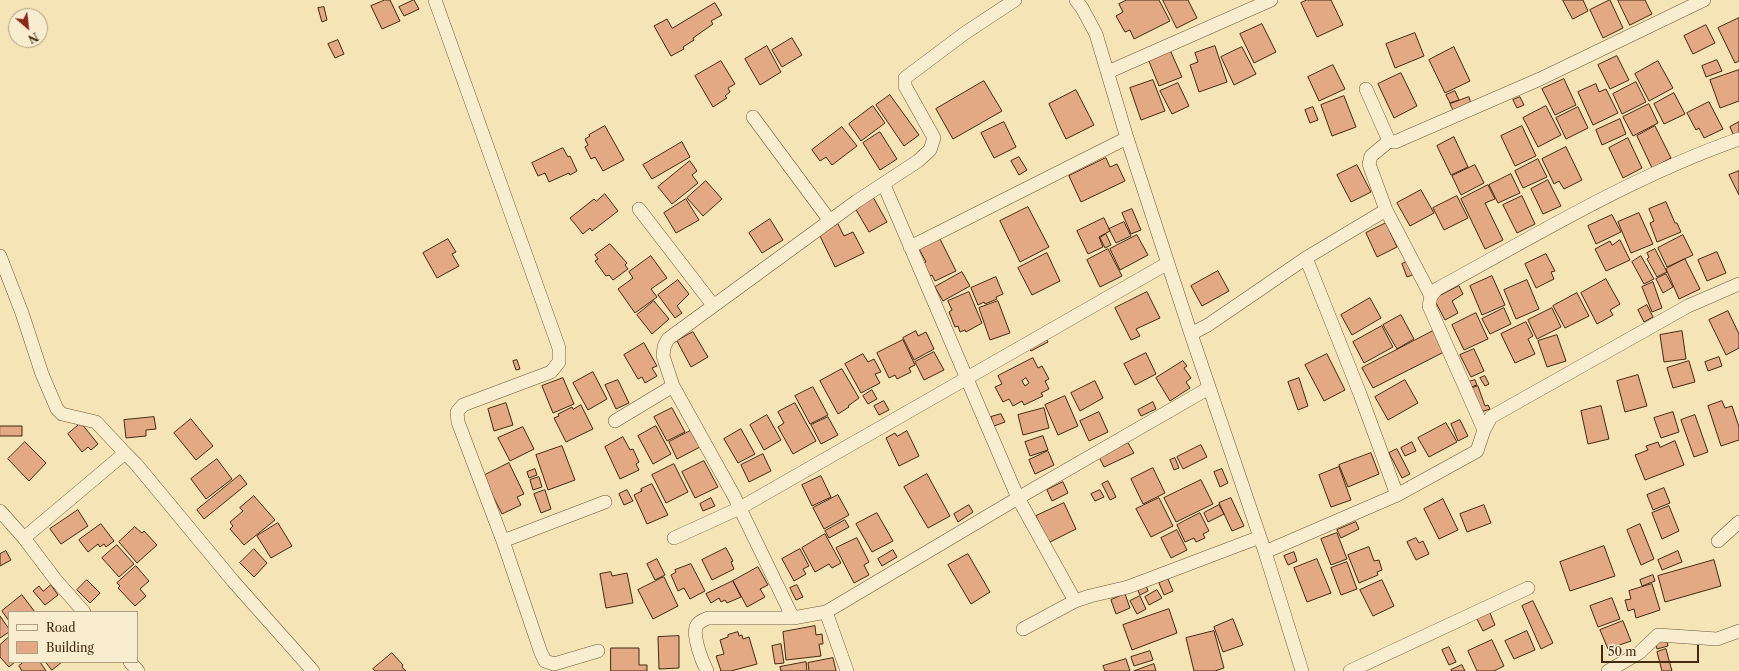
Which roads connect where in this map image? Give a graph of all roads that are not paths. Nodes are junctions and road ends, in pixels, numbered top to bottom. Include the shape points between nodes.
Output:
1 (435, 0) edge
2 (1015, 0) edge
3 (1076, 0) edge
4 (1271, 0) edge
5 (1704, 0) edge
6 (1108, 72) junction
7 (1366, 89) dead end
8 (753, 117) dead end
9 (1127, 138) junction
10 (1739, 139) edge
11 (1389, 141) junction
12 (884, 185) junction
13 (639, 209) dead end
14 (1386, 210) junction
15 (830, 221) junction
16 (910, 247) junction
17 (0, 256) edge
18 (1306, 258) junction
19 (1168, 263) junction
20 (1739, 284) edge
21 (1430, 296) junction
22 (713, 305) junction
23 (1191, 334) junction
24 (965, 378) junction
25 (673, 386) junction
26 (1209, 388) junction
27 (615, 421) dead end
28 (1484, 430) junction
29 (125, 453) junction
30 (1397, 495) junction
31 (1018, 498) junction
32 (605, 502) dead end
33 (740, 508) junction
34 (0, 510) edge
35 (1739, 522) edge
36 (1260, 537) junction
37 (24, 538) junction
38 (674, 538) dead end
39 (503, 541) junction
40 (1718, 541) dead end
41 (1265, 552) junction
42 (1528, 588) dead end
43 (1075, 601) junction
44 (83, 611) edge
45 (826, 612) junction
46 (793, 618) junction
47 (1023, 629) dead end
48 (1739, 631) edge
49 (598, 651) dead end
50 (131, 663) edge
51 (138, 671) edge
52 (313, 671) edge
53 (707, 671) edge
54 (848, 671) edge
55 (1302, 671) edge
56 (1350, 671) edge
57 (1608, 671) edge

1 - 39 street via 559,348 559,362 550,372 463,405 457,412 458,422
2 - 12 street via 965,33 905,78 905,86 934,138 930,150
3 - 6 street via 1096,34
4 - 6 street
5 - 11 street via 1540,79 1395,142
6 - 9 street
7 - 11 street
8 - 15 street
9 - 16 street
9 - 19 street
10 - 21 street via 1609,194 1437,289
11 - 14 street via 1371,156 1369,164
12 - 15 street
12 - 16 street
13 - 22 street
14 - 18 street
14 - 21 street
15 - 22 street
16 - 24 street
17 - 29 street via 57,409 62,414 96,422
18 - 23 street
18 - 30 street
19 - 23 street
19 - 24 street
20 - 28 street via 1688,306 1492,417
21 - 28 street via 1429,306
22 - 25 street via 668,339 664,347 663,356
23 - 26 street
24 - 31 street
24 - 33 street
25 - 27 street
25 - 33 street
26 - 31 street
26 - 36 street
28 - 30 street via 1477,451
29 - 37 street
29 - 52 street
30 - 41 street
31 - 43 street
31 - 45 street
32 - 39 street
33 - 38 street
33 - 46 street
34 - 37 street
35 - 40 street
36 - 41 street
36 - 43 street via 1148,580
37 - 44 street via 55,580
39 - 49 street via 545,661 554,664
41 - 55 street
42 - 56 street
43 - 47 street
45 - 46 street
45 - 54 street
46 - 53 street via 701,620 696,627 696,636
48 - 57 street via 1717,640 1658,635 1639,653
50 - 51 street

